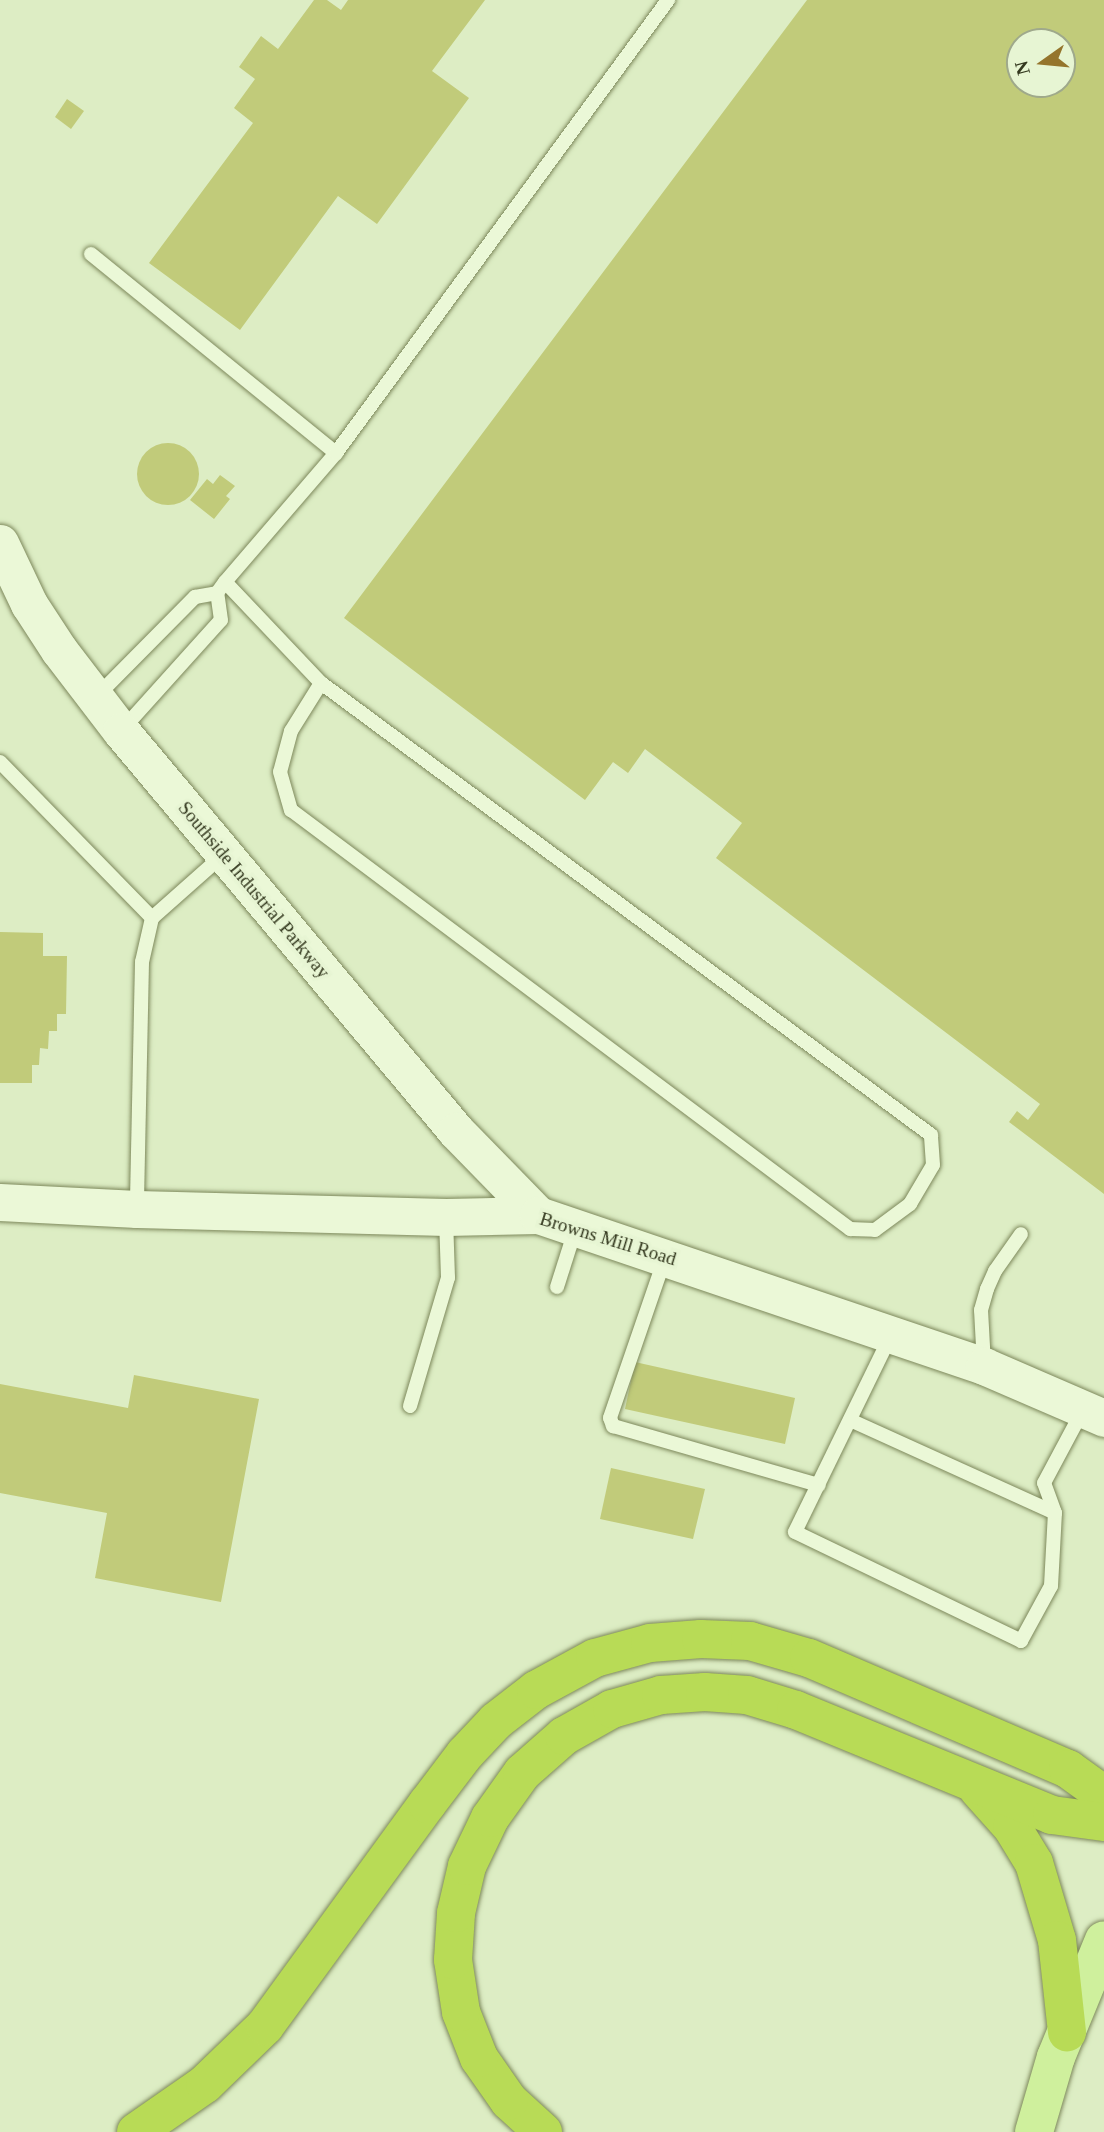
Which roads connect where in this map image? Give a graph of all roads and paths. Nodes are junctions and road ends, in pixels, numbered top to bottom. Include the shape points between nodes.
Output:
1 (668, 0) edge
2 (91, 254) dead end
3 (336, 453) junction
4 (0, 543) edge
5 (221, 587) junction
6 (321, 682) junction
7 (95, 699) junction
8 (121, 731) junction
9 (0, 762) edge
10 (223, 855) junction
11 (152, 918) junction
12 (0, 1202) edge
13 (137, 1209) junction
14 (538, 1215) junction
15 (446, 1217) junction
16 (577, 1226) junction
17 (1021, 1234) dead end
18 (666, 1256) junction
19 (557, 1287) dead end
20 (892, 1334) junction
21 (984, 1366) junction
22 (410, 1406) dead end
23 (1094, 1413) edge
24 (850, 1420) junction
25 (819, 1485) junction
26 (1055, 1513) junction
27 (968, 1782) junction
28 (1104, 1795) edge
29 (1104, 1822) edge
30 (1104, 1940) edge
31 (1061, 2044) junction
32 (136, 2132) edge
33 (543, 2132) edge
34 (1034, 2132) edge

1 - 3 lane
2 - 3 lane
3 - 5 lane
4 - 7 street, Southside Industrial Parkway via 29,604
5 - 6 lane
5 - 7 lane via 195,597
5 - 8 lane via 221,620
6 - 6 lane via 931,1135 933,1165 910,1204 875,1230 850,1228 291,810 280,772 291,731
7 - 8 street, Southside Industrial Parkway
8 - 10 street, Southside Industrial Parkway
9 - 11 lane
10 - 11 lane
10 - 14 street, Southside Industrial Parkway via 456,1131
11 - 13 lane via 142,962
12 - 13 street, Browns Mill Road
13 - 15 street, Browns Mill Road
14 - 15 street, Browns Mill Road
14 - 16 street, Browns Mill Road
15 - 22 lane via 448,1278
16 - 18 street, Browns Mill Road
16 - 19 lane
17 - 21 lane via 995,1271 984,1300 980,1339
18 - 20 street, Browns Mill Road
18 - 25 lane via 610,1418 613,1426
20 - 21 street, Browns Mill Road
20 - 24 lane
21 - 23 street, Browns Mill Road
23 - 26 lane via 1044,1483
24 - 25 lane
24 - 26 lane
25 - 26 lane via 795,1532 1021,1641 1051,1586
27 - 29 highway via 1052,1815
27 - 31 highway via 1012,1827 1034,1863 1057,1940
27 - 33 highway via 796,1710 747,1695 661,1695 612,1709 564,1736 522,1773 490,1818 467,1866 456,1913 454,1948 461,2012 479,2058 509,2101
28 - 32 highway via 1068,1769 809,1658 762,1644 701,1639 650,1643 595,1658 536,1690 496,1721 427,1804 265,2026 205,2084
30 - 31 main road
31 - 34 main road

